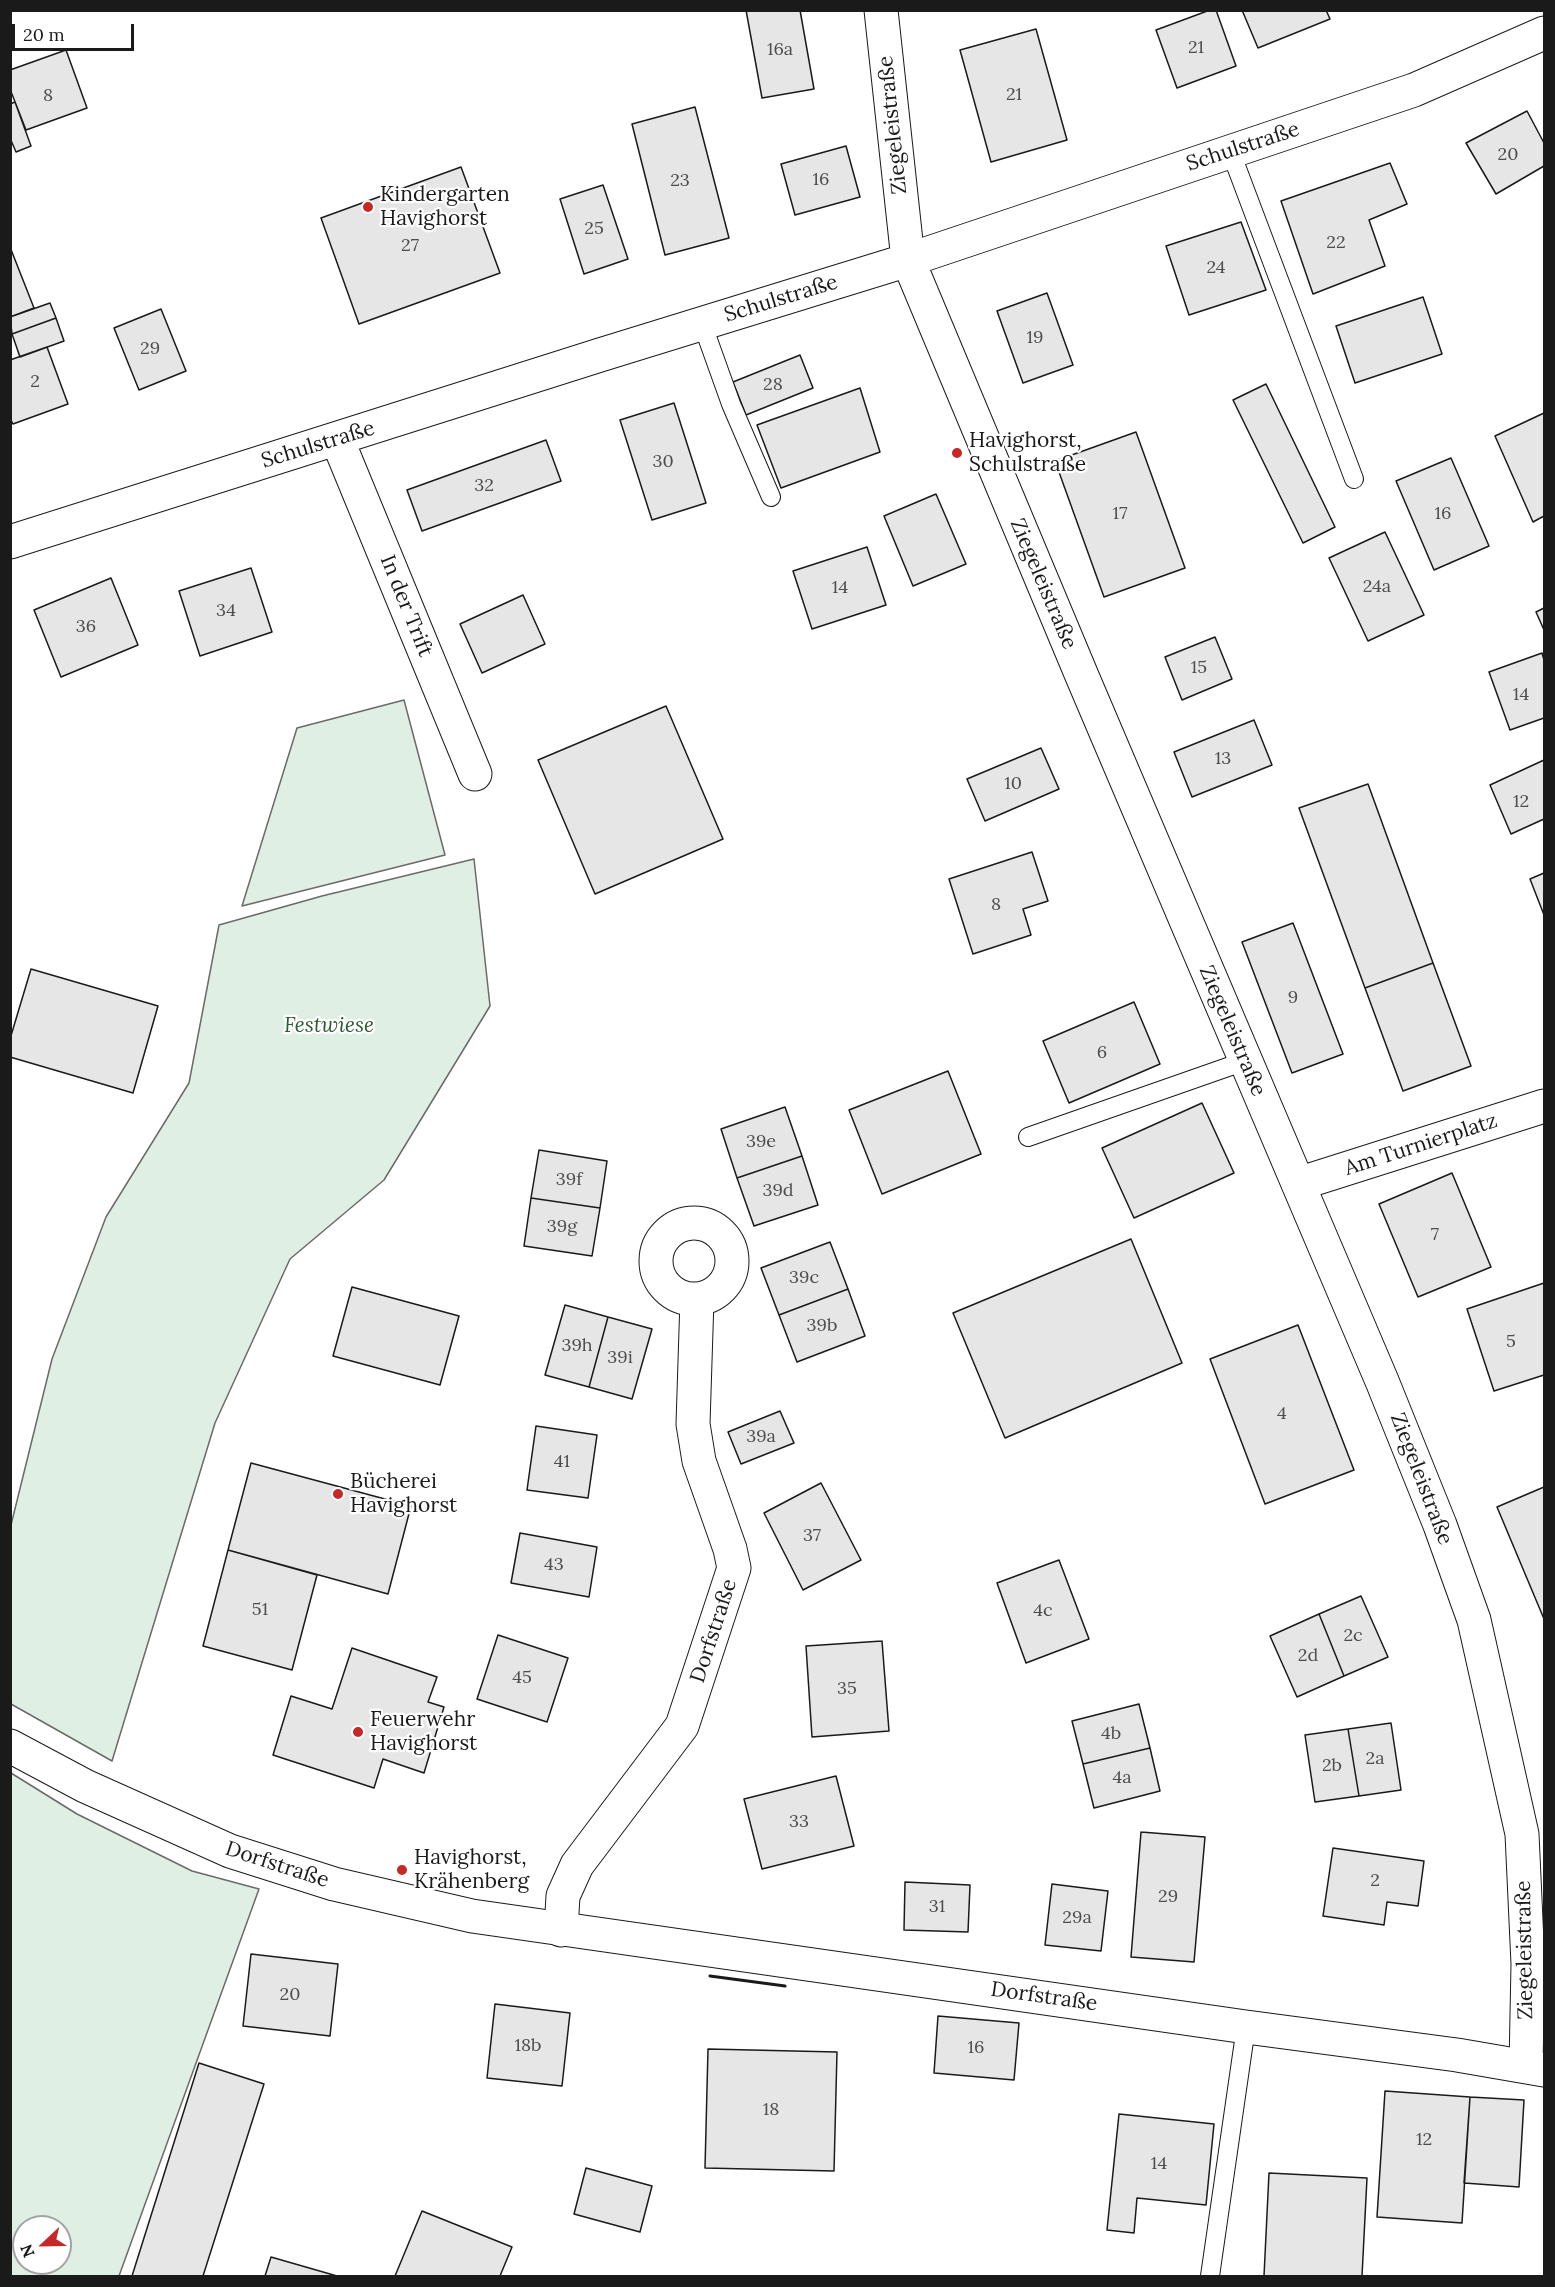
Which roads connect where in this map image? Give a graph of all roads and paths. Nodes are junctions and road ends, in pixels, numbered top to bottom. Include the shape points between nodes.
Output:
1 (880, 10) edge
2 (1545, 33) edge
3 (1230, 150) junction
4 (908, 260) junction
5 (702, 323) junction
6 (337, 439) junction
7 (1354, 479) dead end
8 (771, 497) dead end
9 (10, 542) edge
10 (475, 774) dead end
11 (1245, 1060) junction
12 (1545, 1106) edge
13 (1028, 1137) dead end
14 (1298, 1184) junction
15 (697, 1299) dead end
16 (10, 1746) edge
17 (561, 1930) junction
18 (1246, 2027) junction
19 (1535, 2068) edge
20 (1209, 2277) edge

1 - 4 street, Ziegeleistraße
2 - 3 street, Schulstraße via 1414,90
3 - 4 street, Schulstraße
3 - 7 lane
4 - 5 street, Schulstraße
4 - 11 street, Ziegeleistraße
5 - 6 street, Schulstraße
5 - 8 lane
6 - 9 street, Schulstraße
6 - 10 street, In der Trift
11 - 13 lane
11 - 14 street, Ziegeleistraße
12 - 14 street, Am Turnierplatz
14 - 19 street, Ziegeleistraße via 1387,1392 1474,1620 1522,1834
15 - 17 street, Dorfstraße via 693,1424 699,1461 734,1568 682,1726 577,1865 563,1896
16 - 17 street, Dorfstraße via 85,1786 230,1851 395,1899
17 - 18 street, Dorfstraße
18 - 19 street, Dorfstraße
18 - 20 lane

